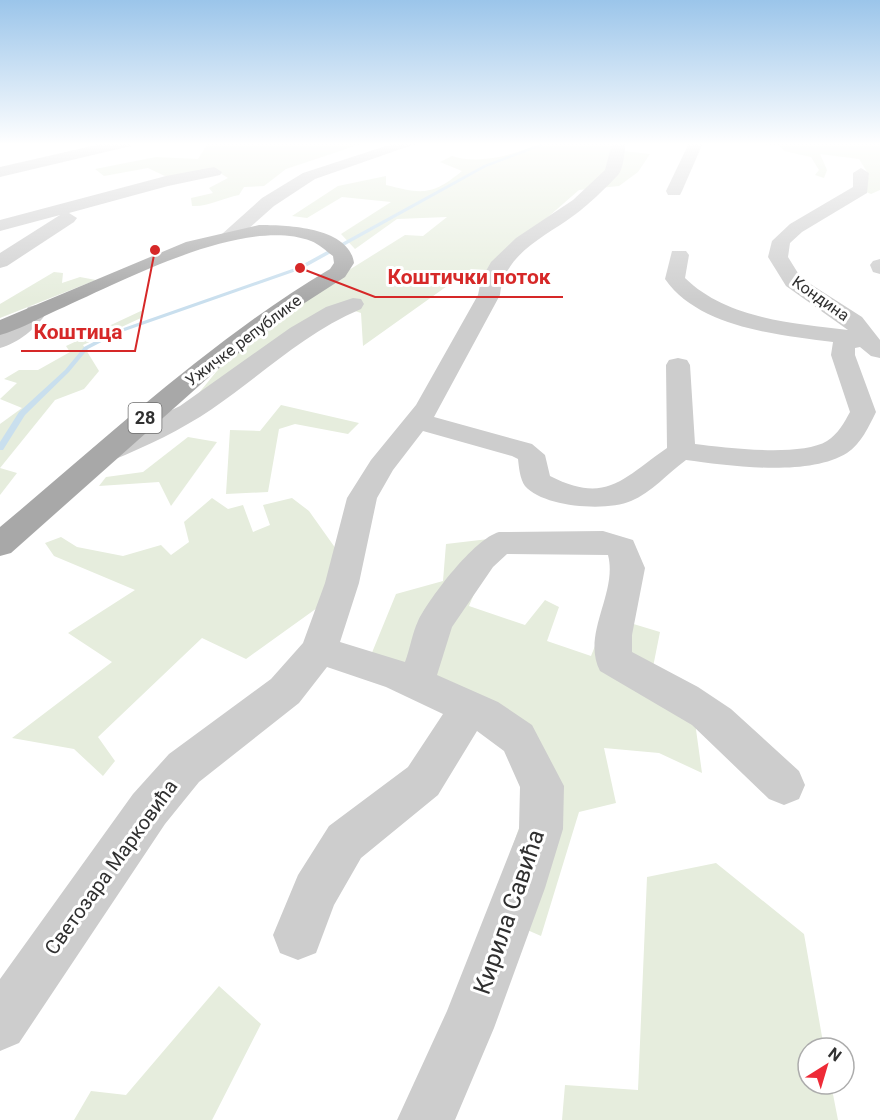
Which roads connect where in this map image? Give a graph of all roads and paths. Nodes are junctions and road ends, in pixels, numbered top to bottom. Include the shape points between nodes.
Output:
1 (118, 195) edge
2 (279, 195) edge
3 (585, 195) edge
4 (851, 195) edge
5 (92, 203) junction
6 (0, 226) edge
7 (231, 234) junction
8 (679, 255) dead end
9 (0, 262) edge
10 (353, 304) dead end
11 (36, 312) junction
12 (0, 328) edge
13 (0, 341) edge
14 (873, 346) edge
15 (678, 365) dead end
16 (418, 421) junction
17 (681, 451) junction
18 (103, 454) junction
19 (0, 545) edge
20 (319, 650) junction
21 (415, 682) junction
22 (470, 707) junction
23 (784, 785) dead end
24 (298, 935) dead end
25 (0, 1024) edge
26 (426, 1120) edge

1 - 5 street
2 - 7 street
3 - 16 street, Светозара Марковића via 530,237 492,273 489,296
4 - 14 street, Кондина via 796,228 781,241 778,257 793,282 854,322
5 - 6 street
5 - 9 street
7 - 11 main road, Ужичке републике / 28 via 183,249
7 - 18 main road, Ужичке републике / 28 via 284,231 314,235 337,247 344,263 338,273 253,330
8 - 14 street via 675,279 682,288 728,313
10 - 18 street, Ужичке републике via 299,331 192,411 146,437
11 - 12 main road, Ужичке републике / 28
11 - 13 street via 31,320
14 - 17 street via 843,343 843,354 863,412 846,440 830,450 777,457
15 - 17 street
16 - 17 street via 522,450 531,455 537,481 566,494 590,498 618,495
16 - 20 street, Светозара Марковића via 381,466 362,498 342,583
18 - 19 main road, Ужичке републике / 28
20 - 21 street, Кирила Савића
20 - 25 street, Светозара Марковића via 285,691 177,776 149,809
21 - 22 street, Кирила Савића
21 - 23 street via 435,623 482,559 499,543 603,542 622,548 628,568 614,635 613,660 705,712 740,740 765,771
22 - 24 street via 423,781 345,842 315,892
22 - 26 street, Кирила Савића via 518,738 542,786 541,829 467,1028

